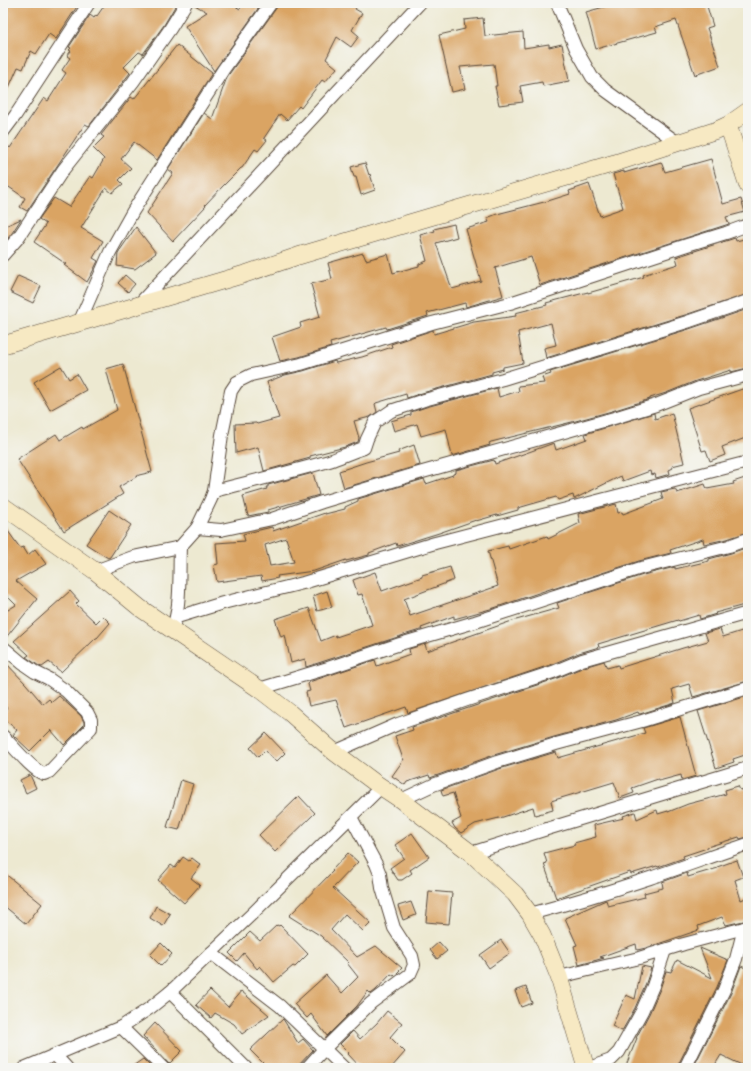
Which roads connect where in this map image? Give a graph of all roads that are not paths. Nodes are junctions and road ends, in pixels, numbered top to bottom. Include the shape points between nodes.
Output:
1 (89, 3) edge
2 (186, 3) edge
3 (271, 3) edge
4 (420, 3) edge
5 (557, 3) edge
6 (748, 111) edge
7 (728, 125) junction
8 (3, 132) edge
9 (678, 143) junction
10 (748, 186) edge
11 (748, 225) edge
12 (3, 255) edge
13 (748, 300) edge
14 (137, 306) junction
15 (79, 323) junction
16 (3, 345) edge
17 (748, 375) edge
18 (748, 462) edge
19 (214, 491) junction
20 (3, 506) edge
21 (197, 528) junction
22 (748, 539) edge
23 (180, 547) junction
24 (95, 571) junction
25 (748, 613) edge
26 (174, 624) junction
27 (3, 647) edge
28 (748, 688) edge
29 (259, 689) junction
30 (3, 736) edge
31 (334, 752) junction
32 (748, 768) edge
33 (381, 787) junction
34 (401, 800) junction
35 (351, 817) junction
36 (748, 844) edge
37 (471, 853) junction
38 (530, 914) junction
39 (746, 927) edge
40 (665, 950) junction
41 (211, 953) junction
42 (559, 978) junction
43 (170, 992) junction
44 (121, 1027) junction
45 (324, 1049) junction
46 (55, 1055) junction
47 (24, 1068) edge
48 (67, 1068) edge
49 (163, 1068) edge
50 (246, 1068) edge
51 (307, 1068) edge
52 (344, 1068) edge
53 (586, 1068) edge
54 (589, 1068) edge
55 (685, 1068) edge

1 - 8 street
2 - 12 street via 133,82 63,170 18,238
3 - 15 street via 223,70 133,211 110,252
4 - 14 street
5 - 9 street via 576,49 592,77 605,90
6 - 7 street
7 - 9 street
7 - 10 street
9 - 14 street
11 - 19 street via 510,303 432,323 301,364 251,375 237,382 231,391
13 - 19 street via 680,324 502,379 424,400 391,412 375,422 364,448 328,461
14 - 15 street
15 - 16 street
17 - 21 street via 699,388 614,418 419,473 272,519 221,530
18 - 26 street via 435,543 303,583 223,603
19 - 21 street
20 - 24 street
21 - 23 street
22 - 29 street via 641,568
23 - 24 street via 133,557
23 - 26 street via 179,592
24 - 26 street via 140,608
25 - 31 street via 582,660 398,724
26 - 29 street
27 - 30 street via 35,672 66,690 87,712 91,728 49,772 44,774 28,763
28 - 34 street via 497,762 433,785
29 - 31 street
31 - 33 street
32 - 37 street
33 - 34 street
33 - 35 street
34 - 37 street
35 - 41 street
35 - 45 street via 376,864 394,928 412,956 414,965 410,974 371,1003
36 - 38 street via 649,878
37 - 38 street via 515,894
38 - 42 street via 542,935
39 - 40 street
39 - 55 street via 724,990
40 - 42 street
40 - 54 street via 642,1011 619,1052 611,1060
41 - 43 street
41 - 45 street via 280,1006
42 - 53 street
43 - 44 street
43 - 50 street
44 - 46 street
44 - 49 street
45 - 51 street
45 - 52 street
46 - 47 street
46 - 48 street

